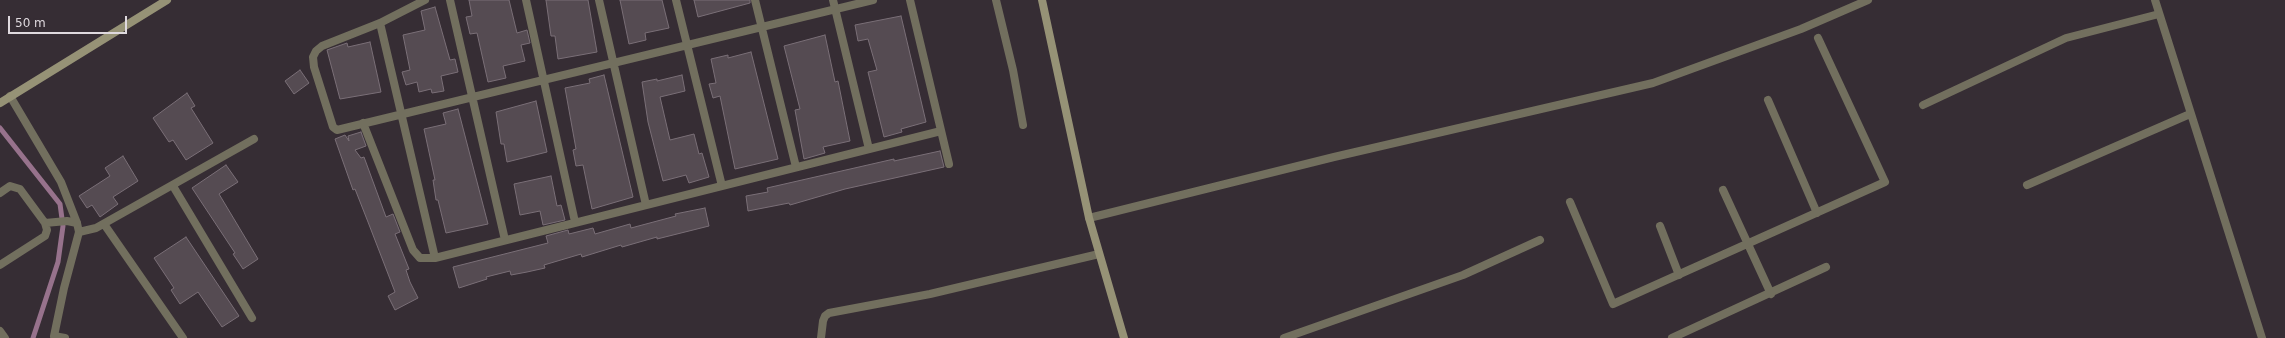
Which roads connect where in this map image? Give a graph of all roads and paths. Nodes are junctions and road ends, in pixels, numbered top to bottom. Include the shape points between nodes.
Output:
1 (167, 0) edge
2 (424, 0) edge
3 (450, 0) edge
4 (526, 0) edge
5 (599, 0) edge
6 (676, 0) edge
7 (755, 0) edge
8 (833, 0) edge
9 (873, 0) edge
10 (910, 0) edge
11 (996, 0) edge
12 (1042, 0) edge
13 (1868, 0) edge
14 (2155, 0) edge
15 (836, 9) junction
16 (2159, 14) junction
17 (380, 23) junction
18 (761, 27) junction
19 (1818, 38) dead end
20 (687, 45) junction
21 (613, 62) junction
22 (544, 79) junction
23 (473, 96) junction
24 (5, 100) edge
25 (1768, 100) dead end
26 (1923, 105) dead end
27 (400, 114) junction
28 (2190, 114) junction
29 (363, 122) junction
30 (1023, 125) dead end
31 (941, 131) junction
32 (254, 138) dead end
33 (870, 149) junction
34 (948, 164) dead end
35 (796, 167) junction
36 (2027, 185) dead end
37 (173, 186) junction
38 (722, 186) junction
39 (1723, 190) dead end
40 (0, 193) edge
41 (1570, 202) dead end
42 (646, 205) junction
43 (1818, 213) junction
44 (1092, 217) junction
45 (49, 222) junction
46 (575, 222) junction
47 (104, 224) junction
48 (1660, 226) dead end
49 (78, 228) junction
50 (505, 240) junction
51 (1540, 240) dead end
52 (1748, 244) junction
53 (1098, 254) junction
54 (435, 258) junction
55 (0, 265) edge
56 (1826, 267) dead end
57 (1679, 275) junction
58 (1771, 294) junction
59 (252, 318) dead end
60 (0, 331) edge
61 (54, 337) edge
62 (1121, 337) edge
63 (5, 338) edge
64 (65, 338) edge
65 (183, 338) edge
66 (821, 338) edge
67 (1284, 338) edge
68 (1672, 338) edge
69 (2262, 338) edge

1 - 24 street
2 - 17 street
3 - 23 street
4 - 22 street
5 - 21 street
6 - 20 street
7 - 18 street
8 - 15 street
9 - 15 street
10 - 31 street
11 - 30 street
12 - 44 street
13 - 44 street via 1801,29 1653,83 1334,157
14 - 16 street
15 - 18 street
15 - 33 street
16 - 26 street via 2066,38
16 - 28 street
17 - 27 street
17 - 29 street via 322,46 313,57 333,127 337,130
18 - 20 street
18 - 35 street
19 - 43 street via 1885,182
20 - 21 street
20 - 38 street
21 - 22 street
21 - 42 street
22 - 23 street
22 - 46 street
23 - 27 street
23 - 50 street
24 - 49 street via 61,182
25 - 43 street
27 - 29 street
27 - 54 street
28 - 36 street
28 - 69 street
29 - 54 street via 413,250 420,258
31 - 33 street
31 - 34 street
32 - 37 street
33 - 35 street
35 - 38 street
37 - 47 street
37 - 59 street
38 - 42 street
39 - 52 street
40 - 45 street via 10,186 20,188
41 - 57 street via 1613,304
42 - 46 street
43 - 52 street
44 - 53 street
45 - 49 street via 67,221
45 - 55 street via 45,236
46 - 50 street
47 - 49 street via 96,228
47 - 65 street
48 - 57 street
49 - 61 street
50 - 54 street
51 - 67 street via 1463,275
52 - 57 street
52 - 58 street
53 - 62 street
53 - 66 street via 930,294 829,313 823,321
56 - 58 street
58 - 68 street
60 - 63 street
61 - 64 street

